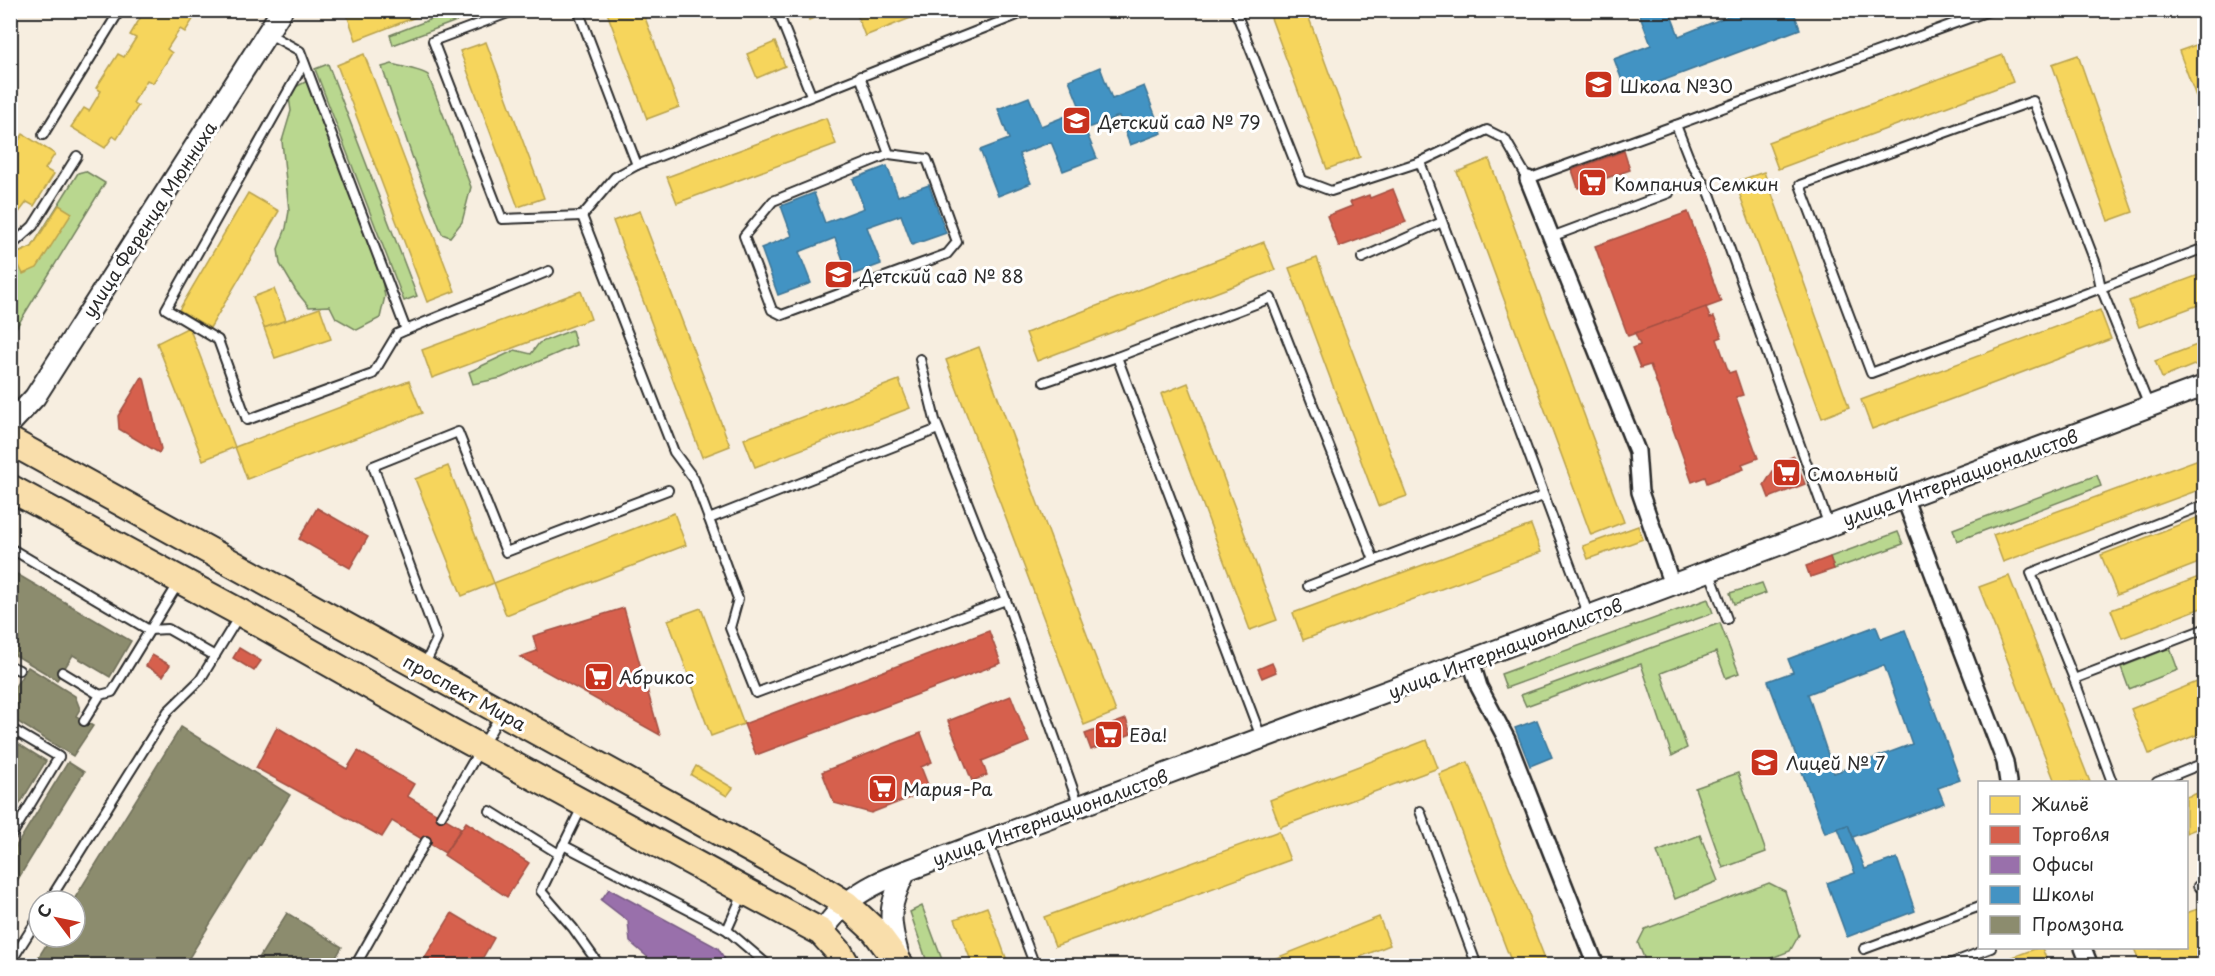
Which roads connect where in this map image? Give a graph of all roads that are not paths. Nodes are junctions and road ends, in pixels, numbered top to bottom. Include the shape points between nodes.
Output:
1 (120, 10) edge
2 (282, 10) edge
3 (516, 10) edge
4 (578, 10) edge
5 (777, 10) edge
6 (1030, 10) edge
7 (1235, 10) edge
8 (1991, 10) edge
9 (268, 33) junction
10 (304, 63) junction
11 (860, 76) junction
12 (811, 95) junction
13 (1676, 124) junction
14 (43, 135) dead end
15 (889, 154) junction
16 (77, 156) dead end
17 (1420, 162) junction
18 (637, 165) junction
19 (1528, 179) junction
20 (1669, 193) dead end
21 (582, 216) junction
22 (1442, 222) junction
23 (1551, 237) junction
24 (10, 247) edge
25 (2205, 248) edge
26 (1362, 258) dead end
27 (549, 271) dead end
28 (2101, 288) junction
29 (406, 330) junction
30 (1117, 357) junction
31 (920, 359) dead end
32 (1044, 382) dead end
33 (2205, 386) edge
34 (2150, 406) junction
35 (10, 424) edge
36 (938, 429) junction
37 (10, 441) edge
38 (10, 488) edge
39 (668, 489) dead end
40 (1543, 496) junction
41 (1904, 497) junction
42 (2205, 505) edge
43 (709, 519) junction
44 (1829, 526) junction
45 (10, 548) edge
46 (1374, 560) junction
47 (1709, 571) junction
48 (180, 580) junction
49 (1672, 585) junction
50 (1308, 586) dead end
51 (1006, 600) junction
52 (241, 613) junction
53 (1590, 617) junction
54 (1727, 619) dead end
55 (2205, 629) edge
56 (149, 630) junction
57 (215, 656) junction
58 (1471, 661) junction
59 (10, 666) edge
60 (423, 668) junction
61 (19, 670) dead end
62 (63, 672) dead end
63 (2074, 679) junction
64 (100, 695) junction
65 (471, 695) junction
66 (502, 712) junction
67 (84, 721) dead end
68 (12, 731) edge
69 (450, 731) junction
70 (1261, 739) junction
71 (559, 743) junction
72 (481, 748) junction
73 (2205, 763) edge
74 (539, 779) junction
75 (2008, 781) edge
76 (2111, 781) edge
77 (2162, 781) edge
78 (584, 803) junction
79 (1079, 806) junction
80 (490, 811) dead end
81 (1420, 811) dead end
82 (441, 816) dead end
83 (10, 838) edge
84 (987, 840) junction
85 (426, 841) dead end
86 (563, 845) junction
87 (559, 854) junction
88 (906, 870) junction
89 (57, 889) edge
90 (744, 891) junction
91 (846, 904) junction
92 (1978, 907) edge
93 (726, 930) junction
94 (821, 932) junction
95 (27, 936) edge
96 (1864, 949) dead end
97 (1988, 949) edge
98 (2083, 949) edge
99 (840, 959) edge
100 (10, 963) edge
101 (901, 965) edge
102 (355, 966) edge
103 (600, 966) edge
104 (769, 966) edge
105 (1035, 966) edge
106 (1477, 966) edge
107 (1596, 966) edge
108 (1944, 966) edge
109 (2090, 966) edge

1 - 14 lane
2 - 9 street, улица Ференца Мюнниха
3 - 21 lane via 433,41 502,219
4 - 18 lane
5 - 12 lane
6 - 11 lane
7 - 17 lane via 1302,180 1331,191
8 - 13 lane
9 - 10 lane via 300,51
9 - 35 street, улица Ференца Мюнниха via 35,397
10 - 29 lane
10 - 29 lane via 166,309 218,340 247,420 373,374 397,334
11 - 12 lane
11 - 15 lane
12 - 18 lane
13 - 19 lane
13 - 44 lane via 1691,163 1710,194
15 - 15 lane via 773,201 744,236 772,310 782,315 793,311 947,254 957,242 927,159
16 - 24 lane via 33,226
17 - 19 lane via 1487,130 1505,139
17 - 22 lane
18 - 21 lane via 615,177
19 - 23 street
20 - 23 lane
21 - 43 lane via 674,452 694,479
22 - 26 lane
22 - 40 lane
23 - 49 street via 1637,451 1640,492
25 - 28 lane
27 - 29 lane
28 - 28 lane via 1871,373 1800,185 2033,101 2096,264
28 - 34 lane
30 - 32 lane
30 - 46 lane via 1271,298
30 - 70 lane
31 - 36 lane
33 - 34 street, улица Интернационалистов
34 - 41 street, улица Интернационалистов
36 - 43 lane
36 - 51 lane
37 - 60 main road, проспект Мира
38 - 48 main road
39 - 60 lane via 506,552 458,432 373,466 437,639
40 - 46 lane
40 - 53 lane
41 - 44 street, улица Интернационалистов
41 - 75 street via 2005,762
42 - 63 lane via 2031,573
43 - 51 lane via 738,599 730,628 756,693
44 - 47 street, улица Интернационалистов
45 - 56 lane
46 - 50 lane
47 - 49 street, улица Интернационалистов
47 - 54 lane
48 - 52 main road
48 - 56 lane
49 - 53 street, улица Интернационалистов
51 - 79 lane
52 - 57 lane
52 - 69 main road
53 - 58 street, улица Интернационалистов
55 - 63 lane
56 - 57 lane via 168,629
56 - 64 lane via 112,692
57 - 89 lane via 200,681 168,711
58 - 70 street, улица Интернационалистов
58 - 107 street via 1479,687 1507,740
59 - 61 lane
60 - 65 main road, проспект Мира
62 - 64 lane
63 - 76 lane
64 - 67 lane
65 - 66 main road, проспект Мира
65 - 69 main road
66 - 71 main road, проспект Мира
66 - 72 lane
68 - 83 lane via 59,757
69 - 72 main road
70 - 79 street, улица Интернационалистов
71 - 74 main road
71 - 91 main road, проспект Мира
72 - 74 main road
72 - 82 lane
73 - 77 lane
74 - 78 main road
78 - 86 lane
78 - 90 main road
79 - 84 street, улица Интернационалистов
80 - 87 lane
81 - 106 lane
84 - 88 street, улица Интернационалистов
84 - 105 lane
85 - 102 lane
86 - 87 lane
86 - 93 lane
87 - 103 lane via 540,891
88 - 91 street, улица Интернационалистов via 876,883
88 - 101 street via 895,891 890,914
90 - 93 lane
90 - 94 main road
91 - 94 street, улица Интернационалистов
91 - 101 main road, проспект Мира via 875,931
92 - 96 lane
93 - 104 lane
94 - 99 main road
95 - 100 lane
97 - 108 lane
98 - 109 street

